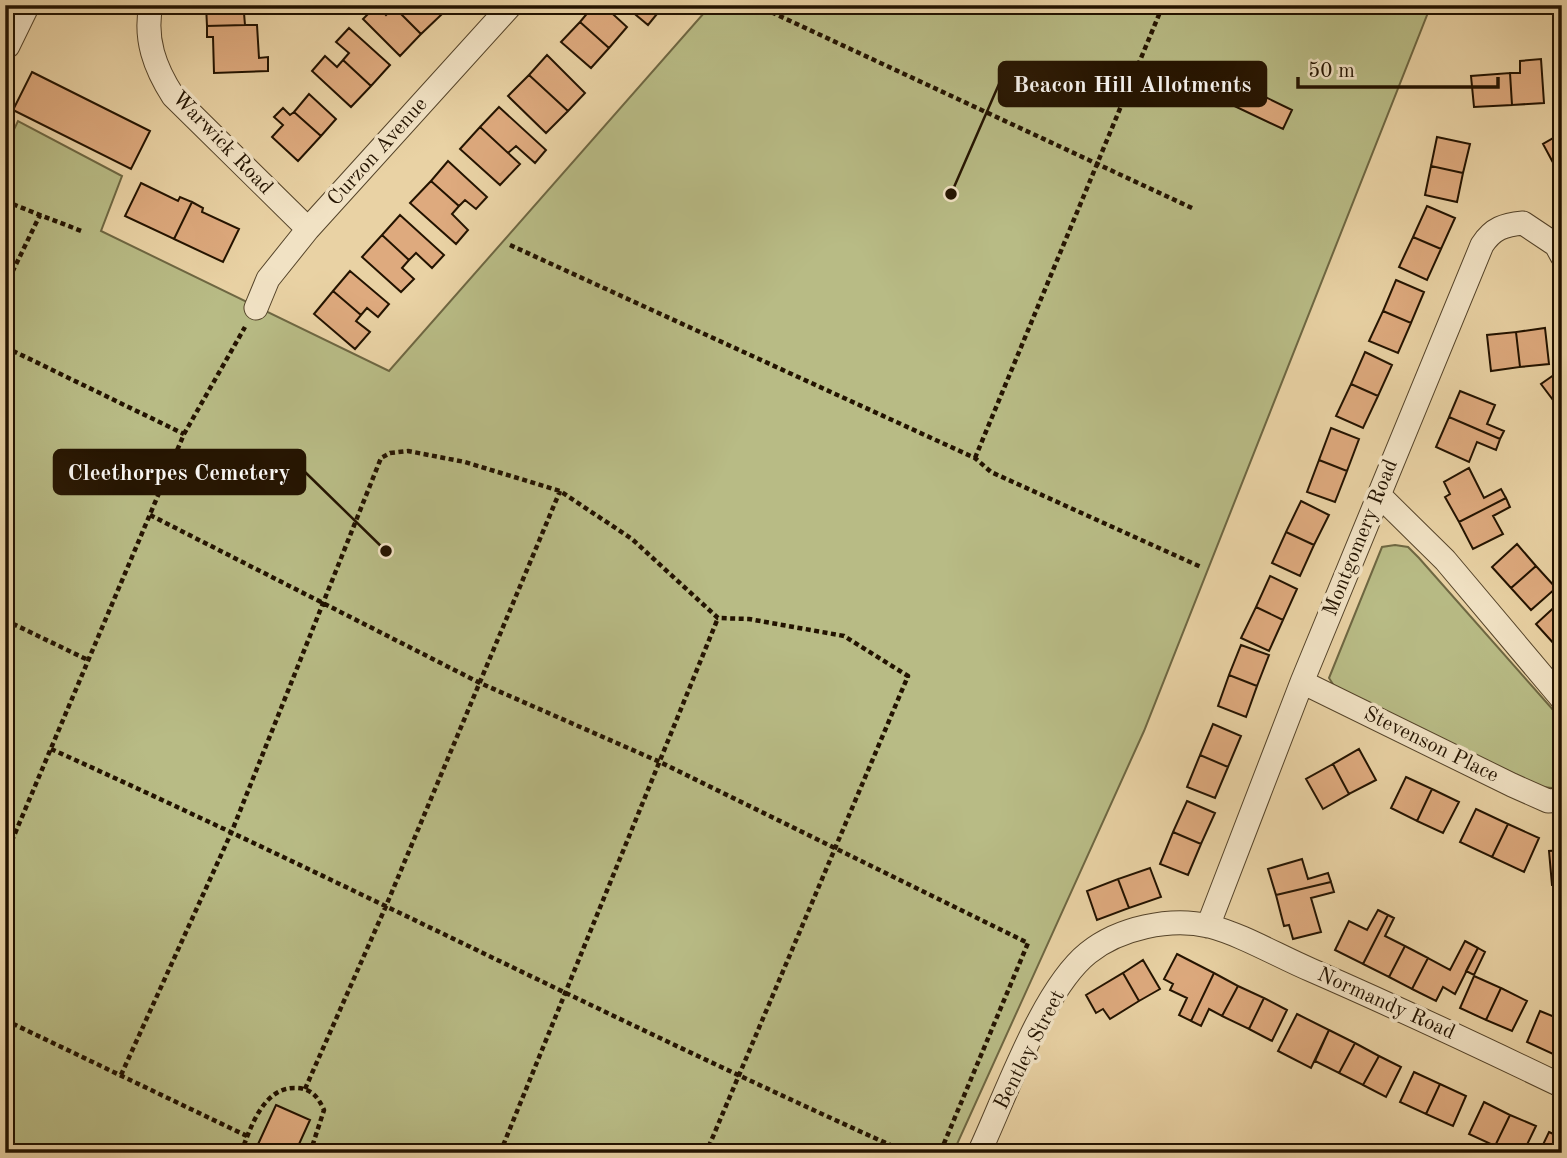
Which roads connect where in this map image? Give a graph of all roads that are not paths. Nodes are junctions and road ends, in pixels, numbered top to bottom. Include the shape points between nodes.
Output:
1 (28, 5) edge
2 (150, 5) edge
3 (511, 5) edge
4 (8, 46) dead end
5 (308, 229) junction
6 (1562, 256) edge
7 (256, 308) road end
8 (1379, 495) junction
9 (1302, 682) junction
10 (1562, 699) edge
11 (1562, 800) edge
12 (1208, 926) junction
13 (1562, 1086) edge
14 (979, 1153) edge

1 - 4 street
2 - 5 street, Warwick Road via 150,50 173,96
3 - 5 street, Curzon Avenue
5 - 7 street, Curzon Avenue via 268,279
6 - 8 street, Montgomery Road via 1556,246 1523,223 1500,226 1489,234
8 - 9 street, Montgomery Road
8 - 10 street via 1446,560
9 - 11 street, Stevenson Place via 1512,785 1548,800
9 - 12 street, Montgomery Road
12 - 13 street, Normandy Road
12 - 14 street, Bentley Street via 1164,923 1131,931 1088,954 1072,969 1043,1016

